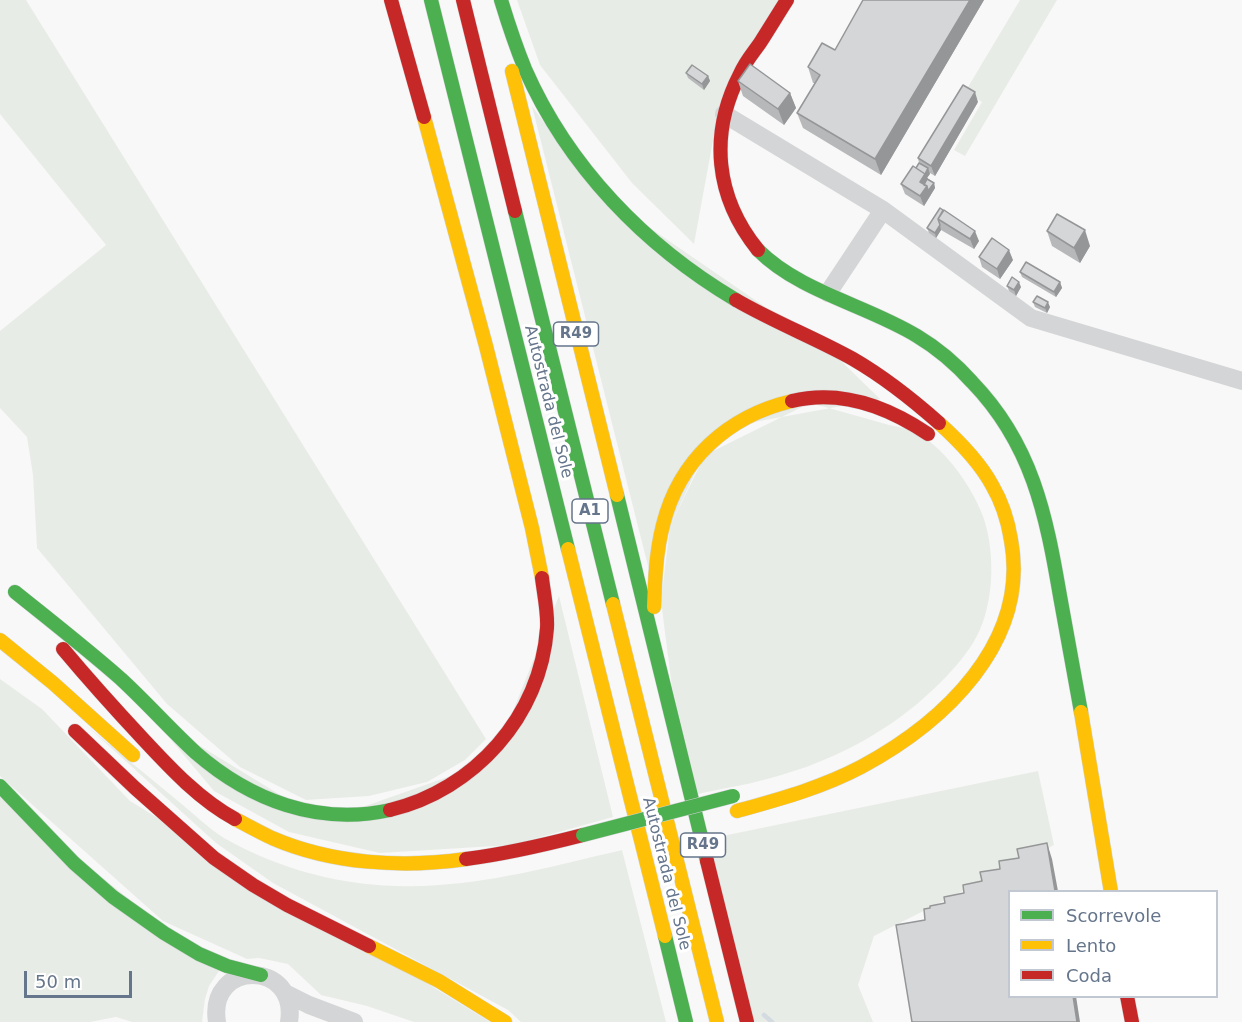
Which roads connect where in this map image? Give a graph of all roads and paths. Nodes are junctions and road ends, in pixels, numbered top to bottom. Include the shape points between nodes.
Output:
1 (392, 0) edge
2 (431, 0) edge
3 (463, 0) edge
4 (495, 0) edge
5 (501, 0) edge
6 (787, 0) edge
7 (724, 114) junction
8 (883, 210) junction
9 (828, 293) junction
10 (1242, 381) edge
11 (941, 445) dead end
12 (5, 579) dead end
13 (15, 592) junction
14 (990, 617) dead end
15 (984, 633) dead end
16 (0, 640) edge
17 (660, 667) junction
18 (63, 720) dead end
19 (147, 767) dead end
20 (0, 786) edge
21 (739, 795) dead end
22 (623, 839) dead end
23 (1111, 890) edge
24 (261, 975) junction
25 (285, 993) junction
26 (1127, 998) edge
27 (214, 1018) edge
28 (289, 1022) edge
29 (354, 1022) edge
30 (505, 1022) edge
31 (686, 1022) edge
32 (717, 1022) edge
33 (747, 1022) edge
34 (1131, 1022) edge

1 - 13 main road via 539,559 547,632 538,676 521,714 498,747 467,775 433,795 368,814 305,811 258,795 218,770 105,666
2 - 31 main road, Autostrada del Sole / A1
3 - 32 main road, Autostrada del Sole / A1
4 - 17 main road, R49
5 - 22 main road via 522,64 558,131 597,185 684,266 765,316 862,365 937,420 980,465 1005,513 1012,539 1011,597 999,637 975,675 905,740 815,788 784,799
6 - 7 main road via 743,67
7 - 8 street
7 - 9 main road via 721,169 726,195 744,235 776,266
8 - 9 street
8 - 10 street via 1031,318
9 - 23 main road via 927,342 967,375 997,410 1027,460 1051,547
11 - 17 main road via 894,413 849,399 825,398 762,410 706,446 681,479 666,513 655,585
12 - 13 main road
13 - 21 main road, bridge via 89,681 170,767 228,816 305,850 384,863 422,865 459,861 542,846
14 - 15 main road
16 - 19 main road
17 - 33 main road, R49
18 - 30 main road via 214,858 287,905 440,981
20 - 24 main road via 74,863 113,897 199,954
24 - 25 street via 280,985
24 - 27 street via 243,976 226,985
25 - 28 street via 291,1012
25 - 29 street
26 - 34 main road

